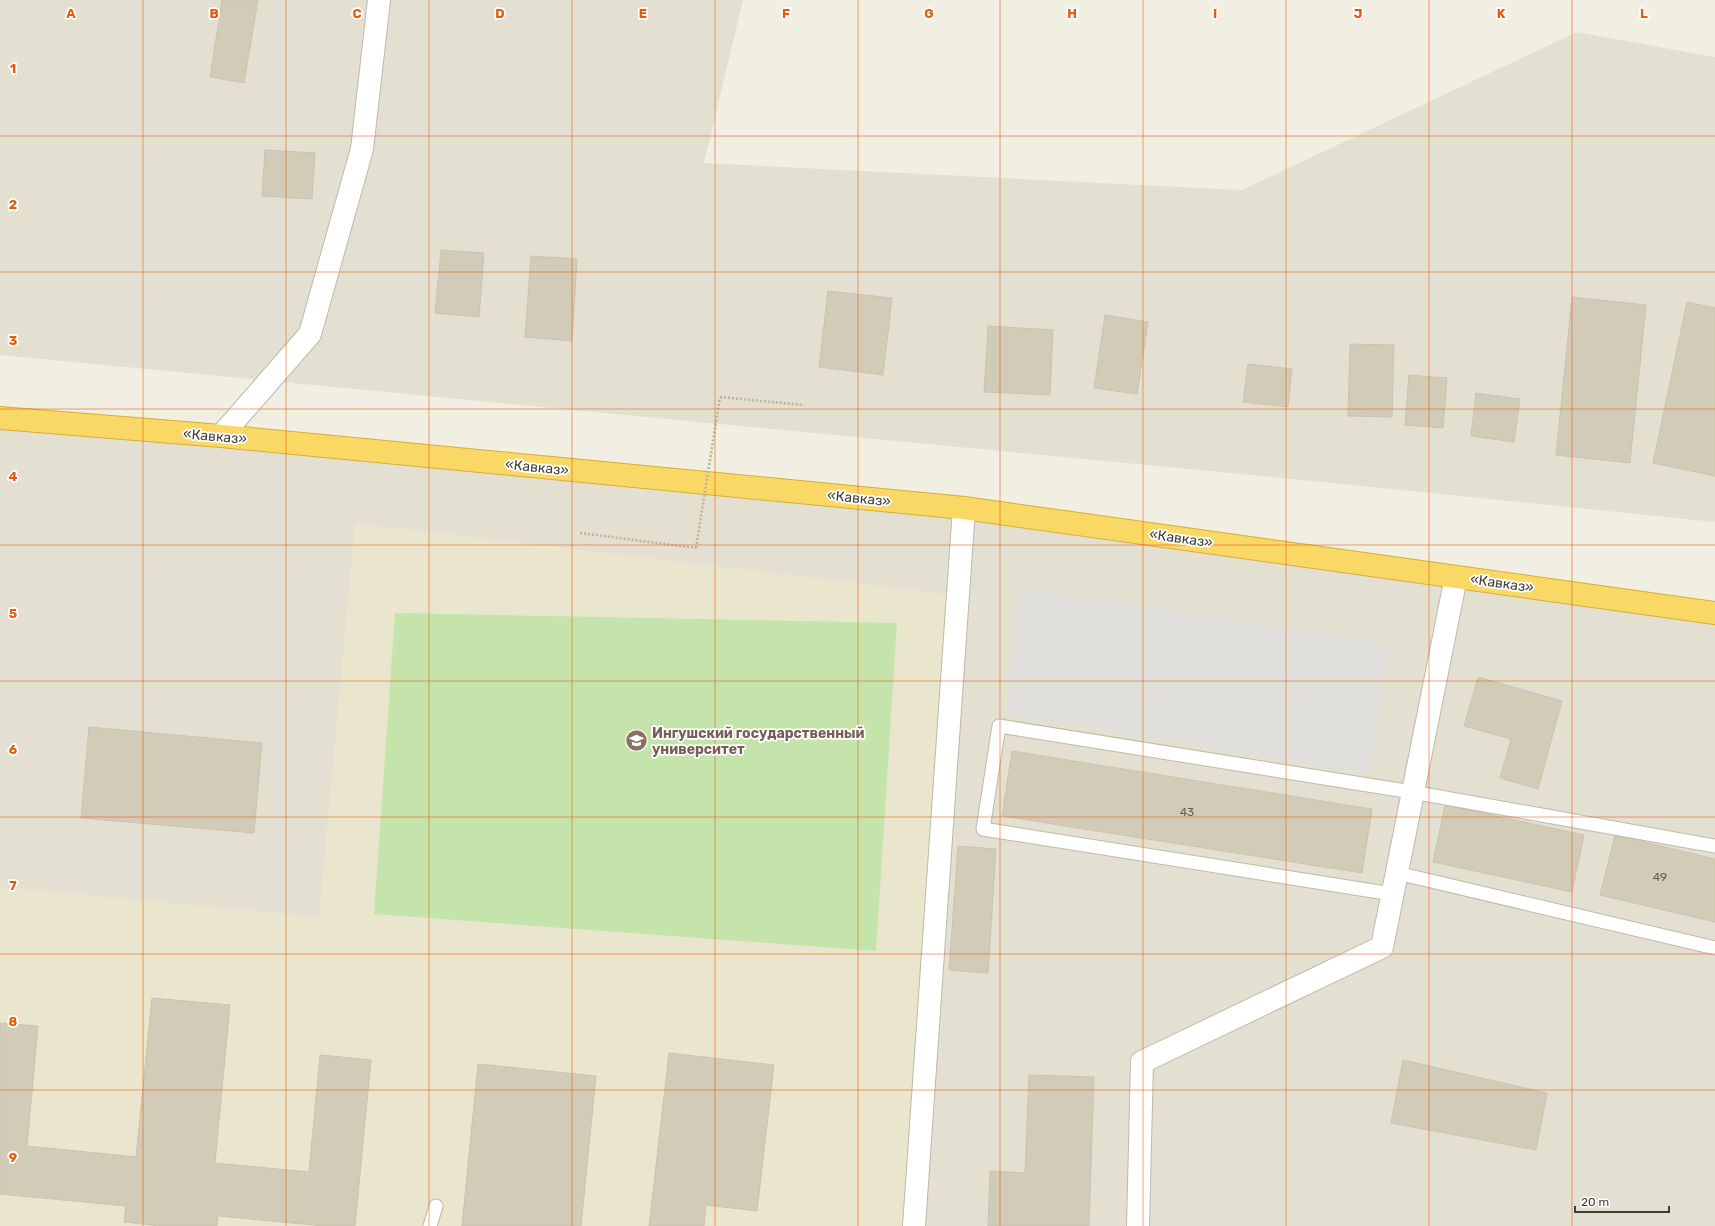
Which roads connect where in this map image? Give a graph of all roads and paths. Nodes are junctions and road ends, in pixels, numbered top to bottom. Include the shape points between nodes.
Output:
1 (378, 0) edge
2 (804, 405) dead end
3 (0, 418) edge
4 (222, 436) junction
5 (964, 508) junction
6 (580, 533) dead end
7 (1456, 577) junction
8 (1715, 613) edge
9 (1412, 792) junction
10 (1715, 846) edge
11 (1397, 873) junction
12 (1392, 894) junction
13 (1715, 948) edge
14 (436, 1206) dead end
15 (430, 1226) edge
16 (914, 1226) edge
17 (1138, 1226) edge

1 - 4 street via 362,149 310,334
2 - 6 path, bridge via 720,397 696,548
3 - 4 highway, «Кавказ»
4 - 5 highway, «Кавказ»
5 - 7 highway, «Кавказ»
5 - 16 street
7 - 8 highway, «Кавказ»
7 - 9 street
9 - 10 lane
9 - 11 street
9 - 12 lane via 999,726 983,829
11 - 12 street
11 - 13 lane
12 - 17 street via 1382,947 1142,1062
14 - 15 lane

